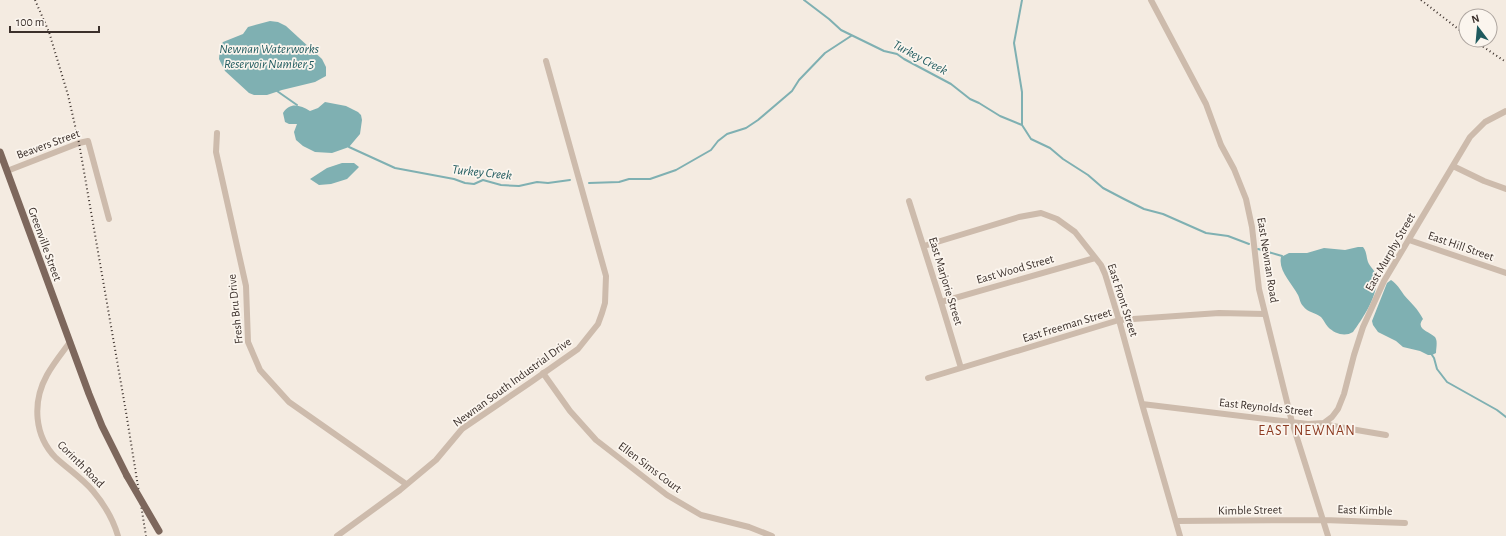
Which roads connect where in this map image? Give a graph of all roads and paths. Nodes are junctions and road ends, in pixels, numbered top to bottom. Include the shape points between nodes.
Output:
1 (1151, 0) edge
2 (546, 61) dead end
3 (1506, 111) edge
4 (218, 133) dead end
5 (0, 152) edge
6 (1453, 166) junction
7 (7, 171) junction
8 (1506, 189) edge
9 (909, 201) dead end
10 (109, 219) dead end
11 (1409, 240) junction
12 (924, 246) junction
13 (1095, 258) junction
14 (1506, 273) edge
15 (941, 302) junction
16 (1265, 314) junction
17 (1120, 320) junction
18 (70, 342) junction
19 (961, 368) junction
20 (543, 373) junction
21 (928, 378) dead end
22 (1142, 404) junction
23 (1292, 422) junction
24 (1324, 423) junction
25 (1386, 435) dead end
26 (406, 484) junction
27 (1324, 520) junction
28 (1176, 521) junction
29 (1405, 522) dead end
30 (161, 533) edge
31 (118, 536) edge
32 (337, 536) edge
33 (772, 536) edge
34 (1180, 536) edge
35 (1328, 536) edge

1 - 16 street, East Newnan Road via 1206,104 1221,145 1246,199
2 - 20 street, Newnan South Industrial Drive via 606,276 605,303 598,324 578,349
3 - 6 street, East Murphy Street via 1485,122 1470,138
4 - 26 street, Fresh Bru Drive via 216,152 246,286 248,342 260,370 289,402
5 - 7 main road, Greenville Street
6 - 8 street
6 - 11 street, East Murphy Street
7 - 10 street, Beavers Street via 88,141
7 - 18 main road, Greenville Street
9 - 12 street, East Marjorie Street
11 - 14 street, East Hill Street
11 - 24 street, East Murphy Street via 1384,281 1363,328 1338,409
12 - 13 street, East Front Street via 1019,217 1041,213 1057,219 1075,232
12 - 15 street, East Marjorie Street
13 - 15 street, East Wood Street
13 - 17 street, East Front Street via 1105,274
15 - 19 street, East Marjorie Street
16 - 17 street, East Freeman Street via 1220,313
16 - 23 street, East Newnan Road
17 - 19 street, East Freeman Street
17 - 22 street, East Front Street
18 - 30 main road, Greenville Street, bridge via 102,426 127,476
18 - 31 street, Corinth Road via 43,383 38,407 39,429 51,453 98,496
19 - 21 street, East Freeman Street
20 - 26 street, Newnan South Industrial Drive via 462,429 436,460
20 - 33 street, Ellen Sims Court via 570,411 596,440 667,495 701,515 749,527
22 - 23 street, East Reynolds Street
22 - 28 street, East Front Street
23 - 24 street, East Reynolds Street
23 - 27 street, East Newnan Road
24 - 25 street, East Reynolds Street
26 - 32 street, Newnan South Industrial Drive
27 - 28 street, Kimble Street
27 - 29 street, East Kimble
27 - 35 street, East Newnan Road
28 - 34 street, East Front Street

